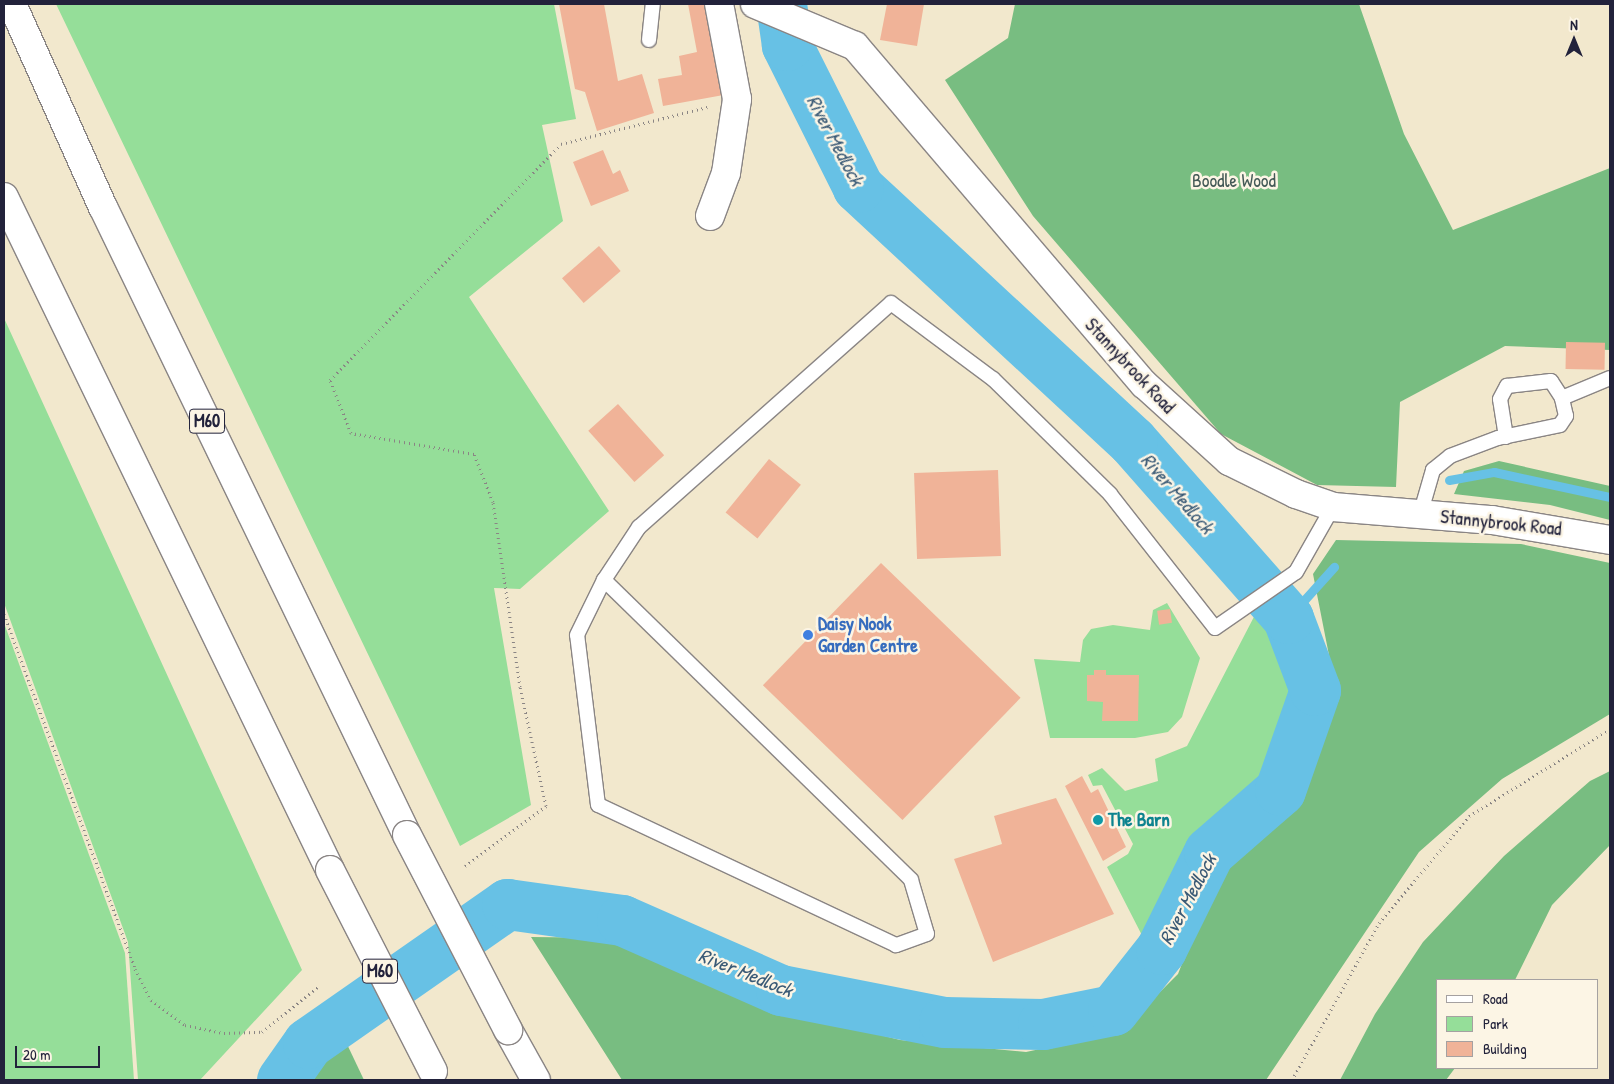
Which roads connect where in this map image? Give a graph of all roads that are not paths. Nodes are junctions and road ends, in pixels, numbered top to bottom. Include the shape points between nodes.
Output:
1 (12, 4) edge
2 (654, 4) edge
3 (719, 4) edge
4 (755, 4) edge
5 (649, 40) dead end
6 (4, 197) edge
7 (710, 216) dead end
8 (1610, 378) edge
9 (1562, 398) junction
10 (1506, 436) junction
11 (1333, 507) junction
12 (1420, 515) junction
13 (1610, 540) edge
14 (604, 580) junction
15 (435, 1076) edge
16 (536, 1080) edge

1 - 16 main road, M60, bridge via 103,207 408,835
2 - 5 lane
3 - 7 main road via 737,99 726,173
4 - 11 main road, Stannybrook Road via 837,36 870,61 997,216 1175,414 1229,460 1259,478
6 - 15 main road, M60, bridge via 330,870
8 - 9 lane
9 - 10 lane via 1566,416 1560,425
9 - 10 lane via 1551,381 1507,386 1500,399
10 - 12 lane via 1450,456 1433,470
11 - 12 main road, Stannybrook Road
11 - 14 lane via 1296,572 1215,628 1110,494 993,379 891,303 639,528
12 - 13 main road, Stannybrook Road via 1531,525
14 - 14 lane via 577,635 598,804 896,945 927,934 911,880

